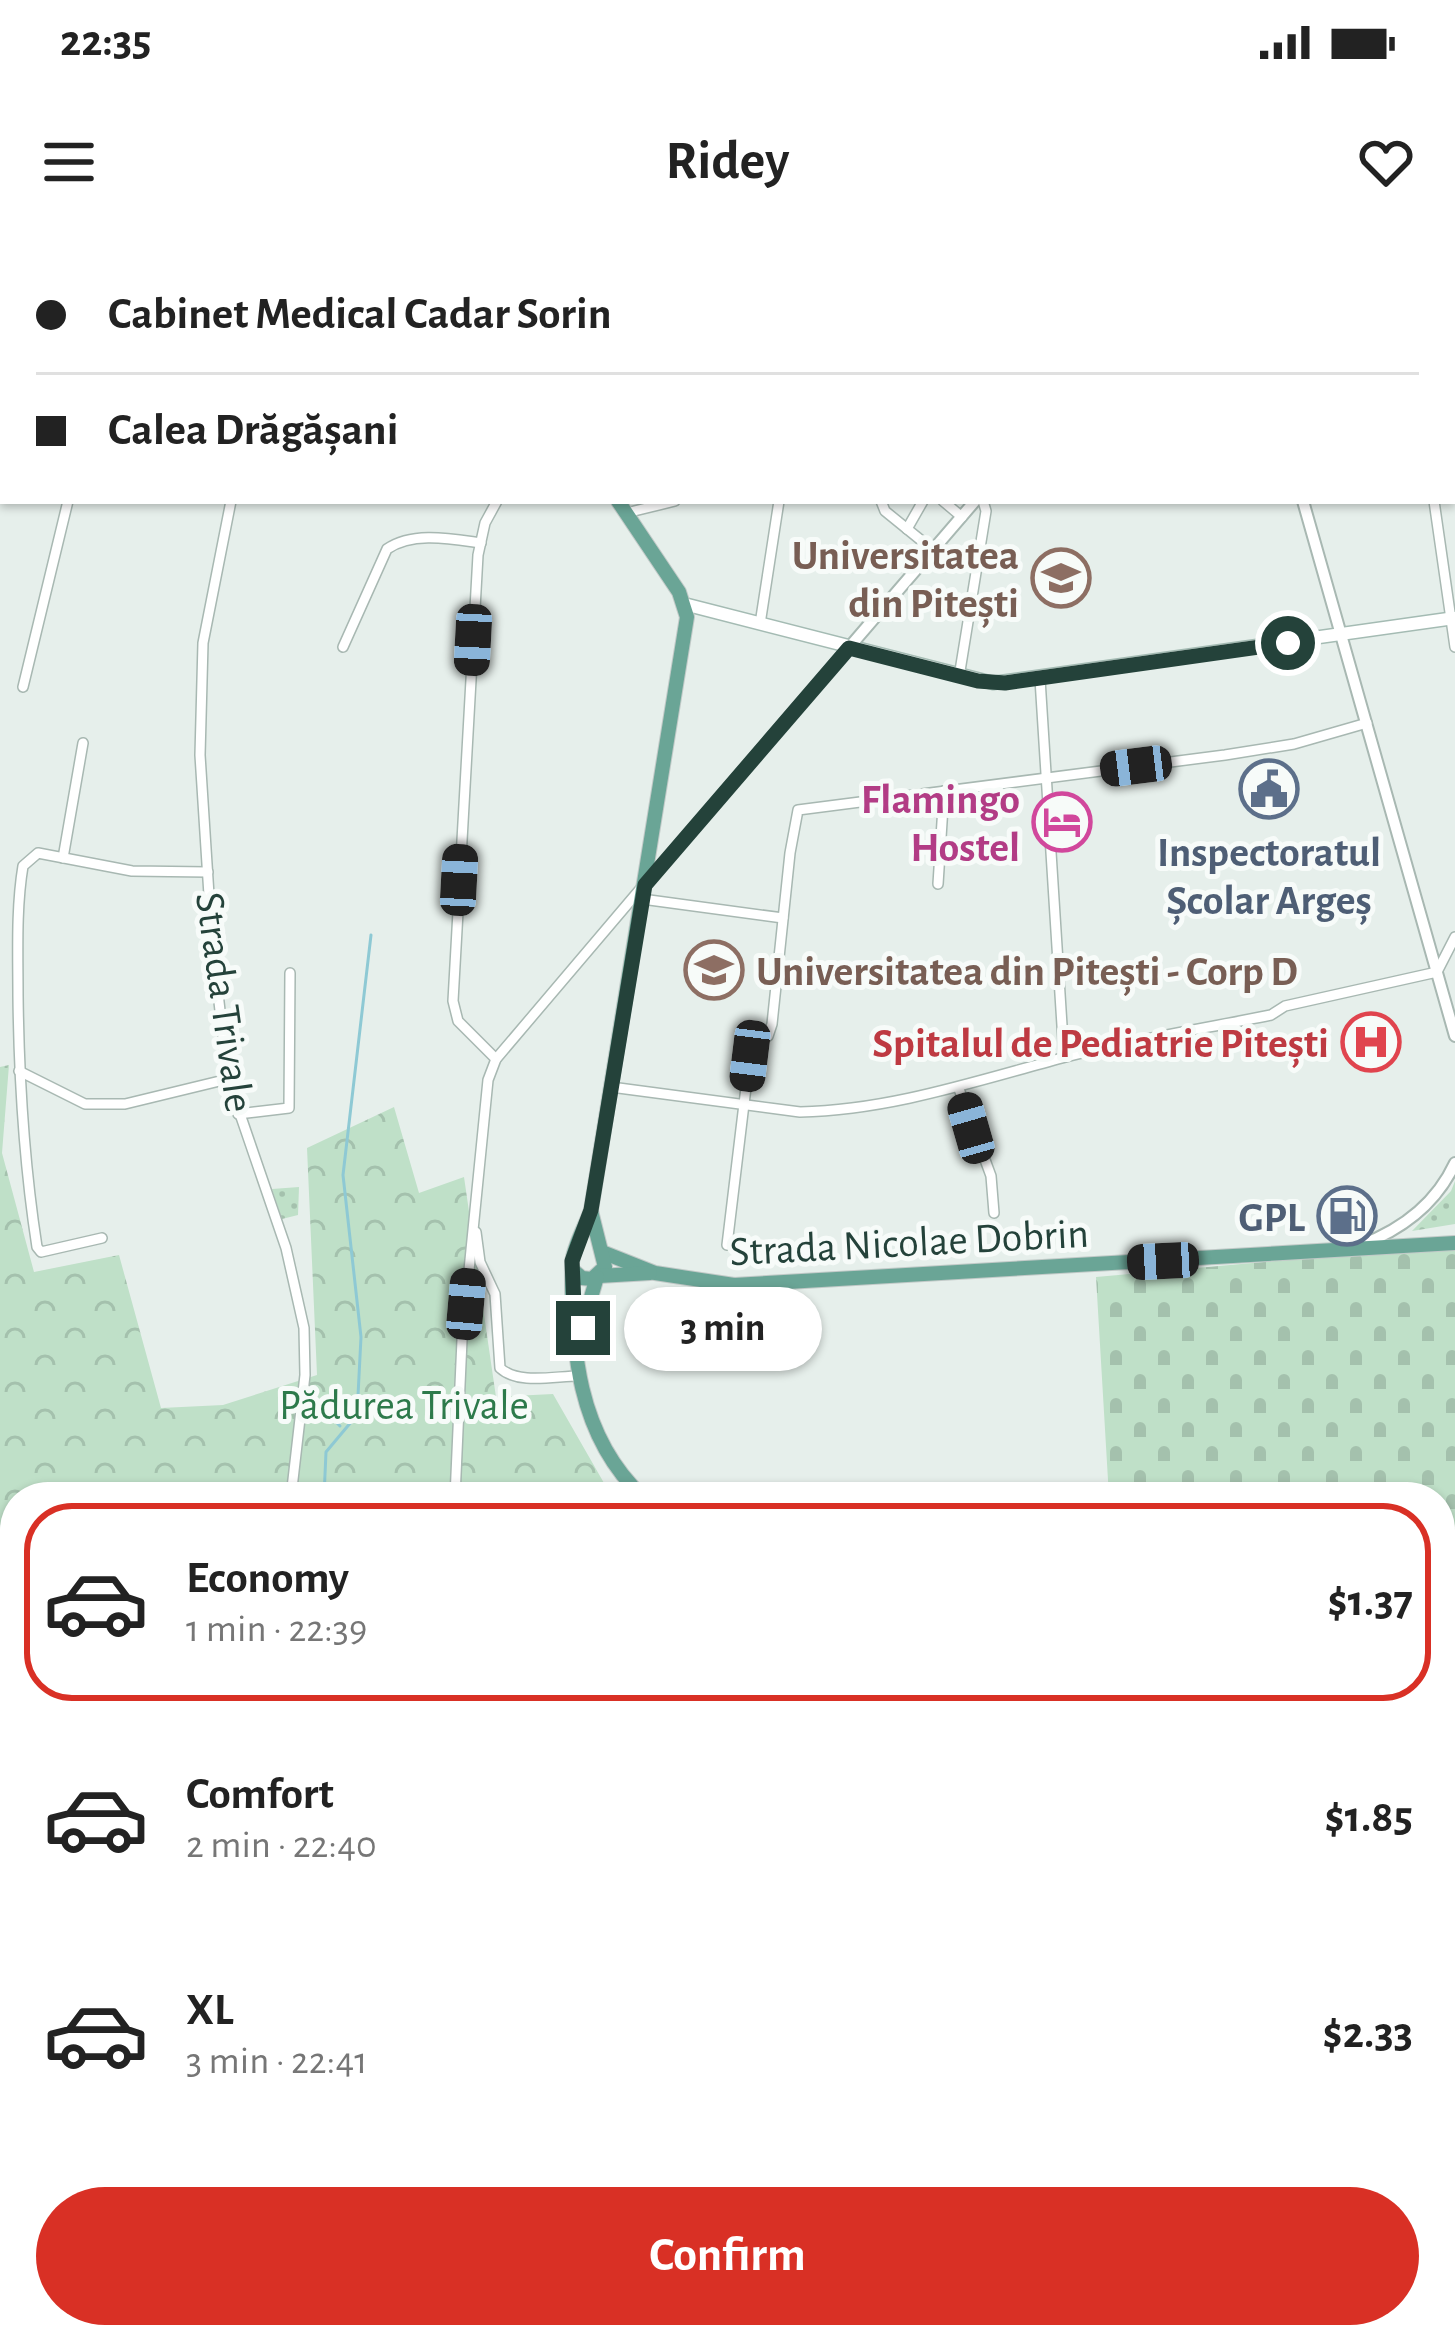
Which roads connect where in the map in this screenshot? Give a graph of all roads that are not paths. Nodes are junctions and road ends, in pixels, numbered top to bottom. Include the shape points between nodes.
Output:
1 (67, 504) edge
2 (229, 504) edge
3 (495, 504) edge
4 (779, 504) edge
5 (882, 504) edge
6 (921, 504) edge
7 (947, 504) edge
8 (976, 504) edge
9 (981, 504) edge
10 (1304, 504) edge
11 (1434, 504) edge
12 (622, 507) edge
13 (962, 517) junction
14 (907, 529) junction
15 (481, 543) junction
16 (933, 550) junction
17 (684, 604) junction
18 (1453, 618) edge
19 (760, 624) junction
20 (1342, 635) junction
21 (343, 647) dead end
22 (1455, 647) edge
23 (849, 648) junction
24 (959, 677) junction
25 (1040, 679) junction
26 (22, 686) dead end
27 (1367, 723) junction
28 (83, 743) dead end
29 (1049, 777) junction
30 (944, 791) junction
31 (63, 858) junction
32 (208, 872) junction
33 (938, 884) dead end
34 (644, 892) junction
35 (783, 918) junction
36 (1455, 937) edge
37 (1437, 972) junction
38 (290, 973) dead end
39 (1455, 1036) edge
40 (1064, 1057) junction
41 (496, 1059) junction
42 (19, 1071) junction
43 (228, 1079) junction
44 (611, 1087) junction
45 (959, 1089) junction
46 (744, 1106) junction
47 (238, 1114) junction
48 (1455, 1163) edge
49 (591, 1210) junction
50 (994, 1213) dead end
51 (473, 1215) junction
52 (102, 1238) dead end
53 (1455, 1243) edge
54 (727, 1245) dead end
55 (1352, 1248) junction
56 (577, 1251) junction
57 (601, 1252) junction
58 (574, 1272) junction
59 (655, 1273) junction
60 (598, 1276) junction
61 (576, 1349) junction
62 (579, 1376) junction
63 (293, 1482) edge
64 (456, 1482) edge
65 (630, 1482) edge

1 - 26 street
2 - 32 street, Strada Trivale via 203,643
3 - 15 street
4 - 19 street
5 - 14 street
6 - 14 street
7 - 13 street
8 - 13 street
9 - 24 street
10 - 20 street
11 - 18 street
12 - 17 main road
13 - 16 street
14 - 16 street
15 - 21 street via 411,540 387,549
15 - 41 street via 453,1001 458,1021
16 - 23 street
17 - 19 main road
17 - 34 main road via 687,628
18 - 20 main road
18 - 22 street
19 - 23 main road
20 - 25 main road
20 - 27 street
23 - 24 main road
23 - 34 street
24 - 25 main road
25 - 29 street
27 - 29 street via 1294,744
27 - 37 street
28 - 31 street
29 - 30 street
29 - 40 street
30 - 33 street
30 - 35 street via 798,810
31 - 32 street via 132,871
31 - 42 street via 38,854 23,866
32 - 43 street, Strada Trivale
34 - 35 street
34 - 41 street
34 - 44 main road
35 - 46 street via 772,1024 751,1046
36 - 37 street
37 - 39 street
37 - 40 street
38 - 47 street via 289,1108
40 - 45 street
41 - 51 street
42 - 43 street via 85,1104 124,1104
42 - 52 street via 38,1251
43 - 47 street, Strada Trivale
44 - 46 street
44 - 49 main road
45 - 46 street via 815,1112
45 - 50 street via 991,1176
46 - 54 street
47 - 63 street, Strada Trivale via 286,1249 304,1328
48 - 55 street via 1410,1220
49 - 56 main road
49 - 57 main road
51 - 62 street via 495,1294 500,1368 518,1378
51 - 64 street
53 - 55 main road, Strada Nicolae Dobrin
55 - 59 main road, Strada Nicolae Dobrin via 734,1285
56 - 57 main road
56 - 58 main road
57 - 59 main road, Strada Nicolae Dobrin
57 - 60 main road
58 - 60 main road
58 - 61 main road
59 - 60 main road, Strada Nicolae Dobrin
60 - 61 main road
61 - 62 main road
62 - 65 main road via 602,1448

